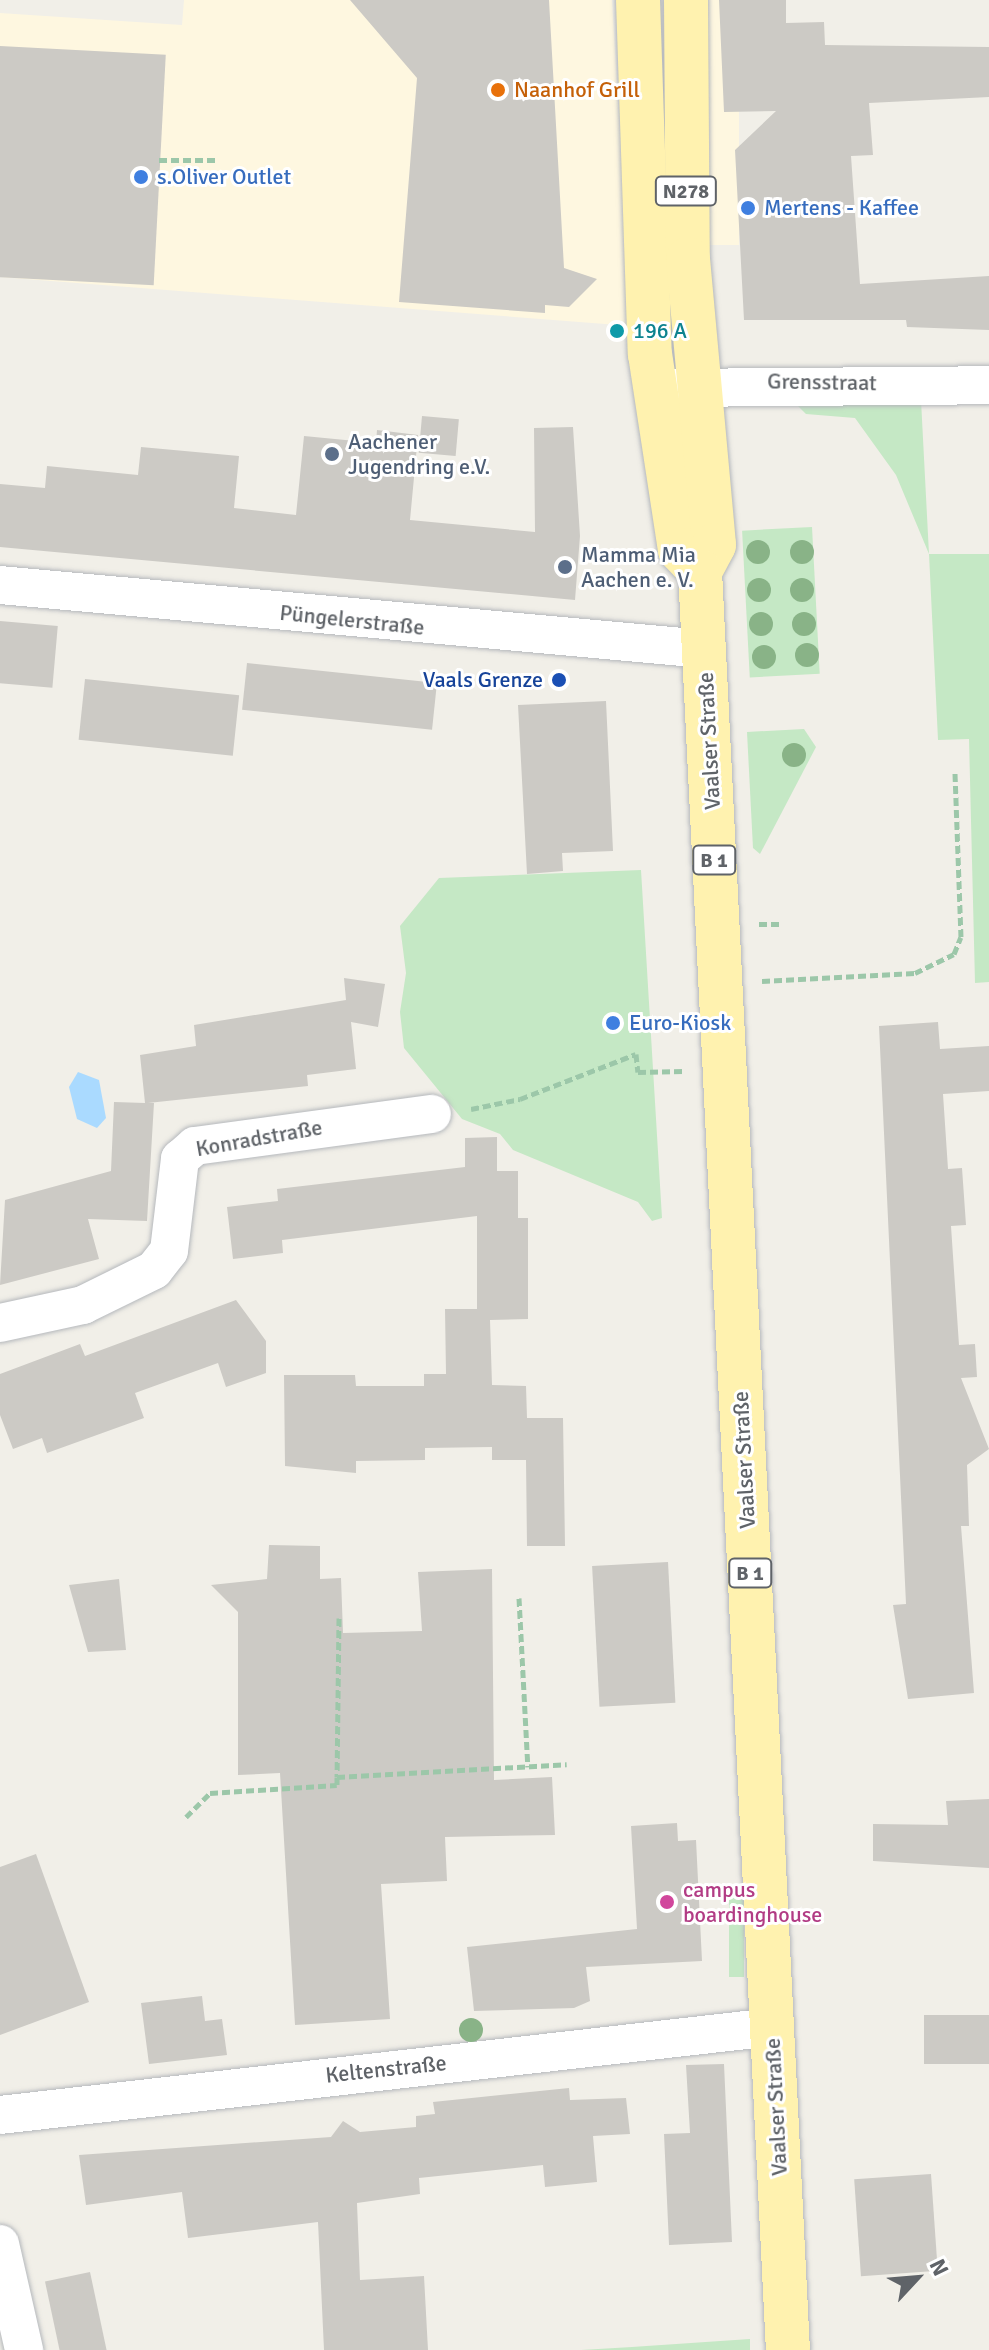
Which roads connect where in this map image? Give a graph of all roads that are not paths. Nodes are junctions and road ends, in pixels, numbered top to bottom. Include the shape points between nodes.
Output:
1 (638, 0) edge
2 (686, 0) edge
3 (648, 340) joint
4 (683, 378) junction
5 (989, 385) edge
6 (0, 585) edge
7 (704, 649) junction
8 (432, 1114) road end
9 (0, 1323) edge
10 (772, 2027) junction
11 (0, 2115) edge
12 (0, 2244) edge
13 (24, 2350) edge
14 (788, 2350) edge

1 - 3 main road, N278
2 - 4 main road, N278
3 - 4 main road, Vaalser Straße / B 1
4 - 5 street, Grensstraat
4 - 7 main road, Vaalser Straße / B 1 via 714,545 700,571
6 - 7 street, Püngelerstraße
7 - 10 main road, Vaalser Straße / B 1
8 - 9 street, Konradstraße via 195,1146 180,1159 169,1251 154,1270 83,1305
10 - 11 street, Keltenstraße
10 - 14 main road, Vaalser Straße / B 1
12 - 13 street

